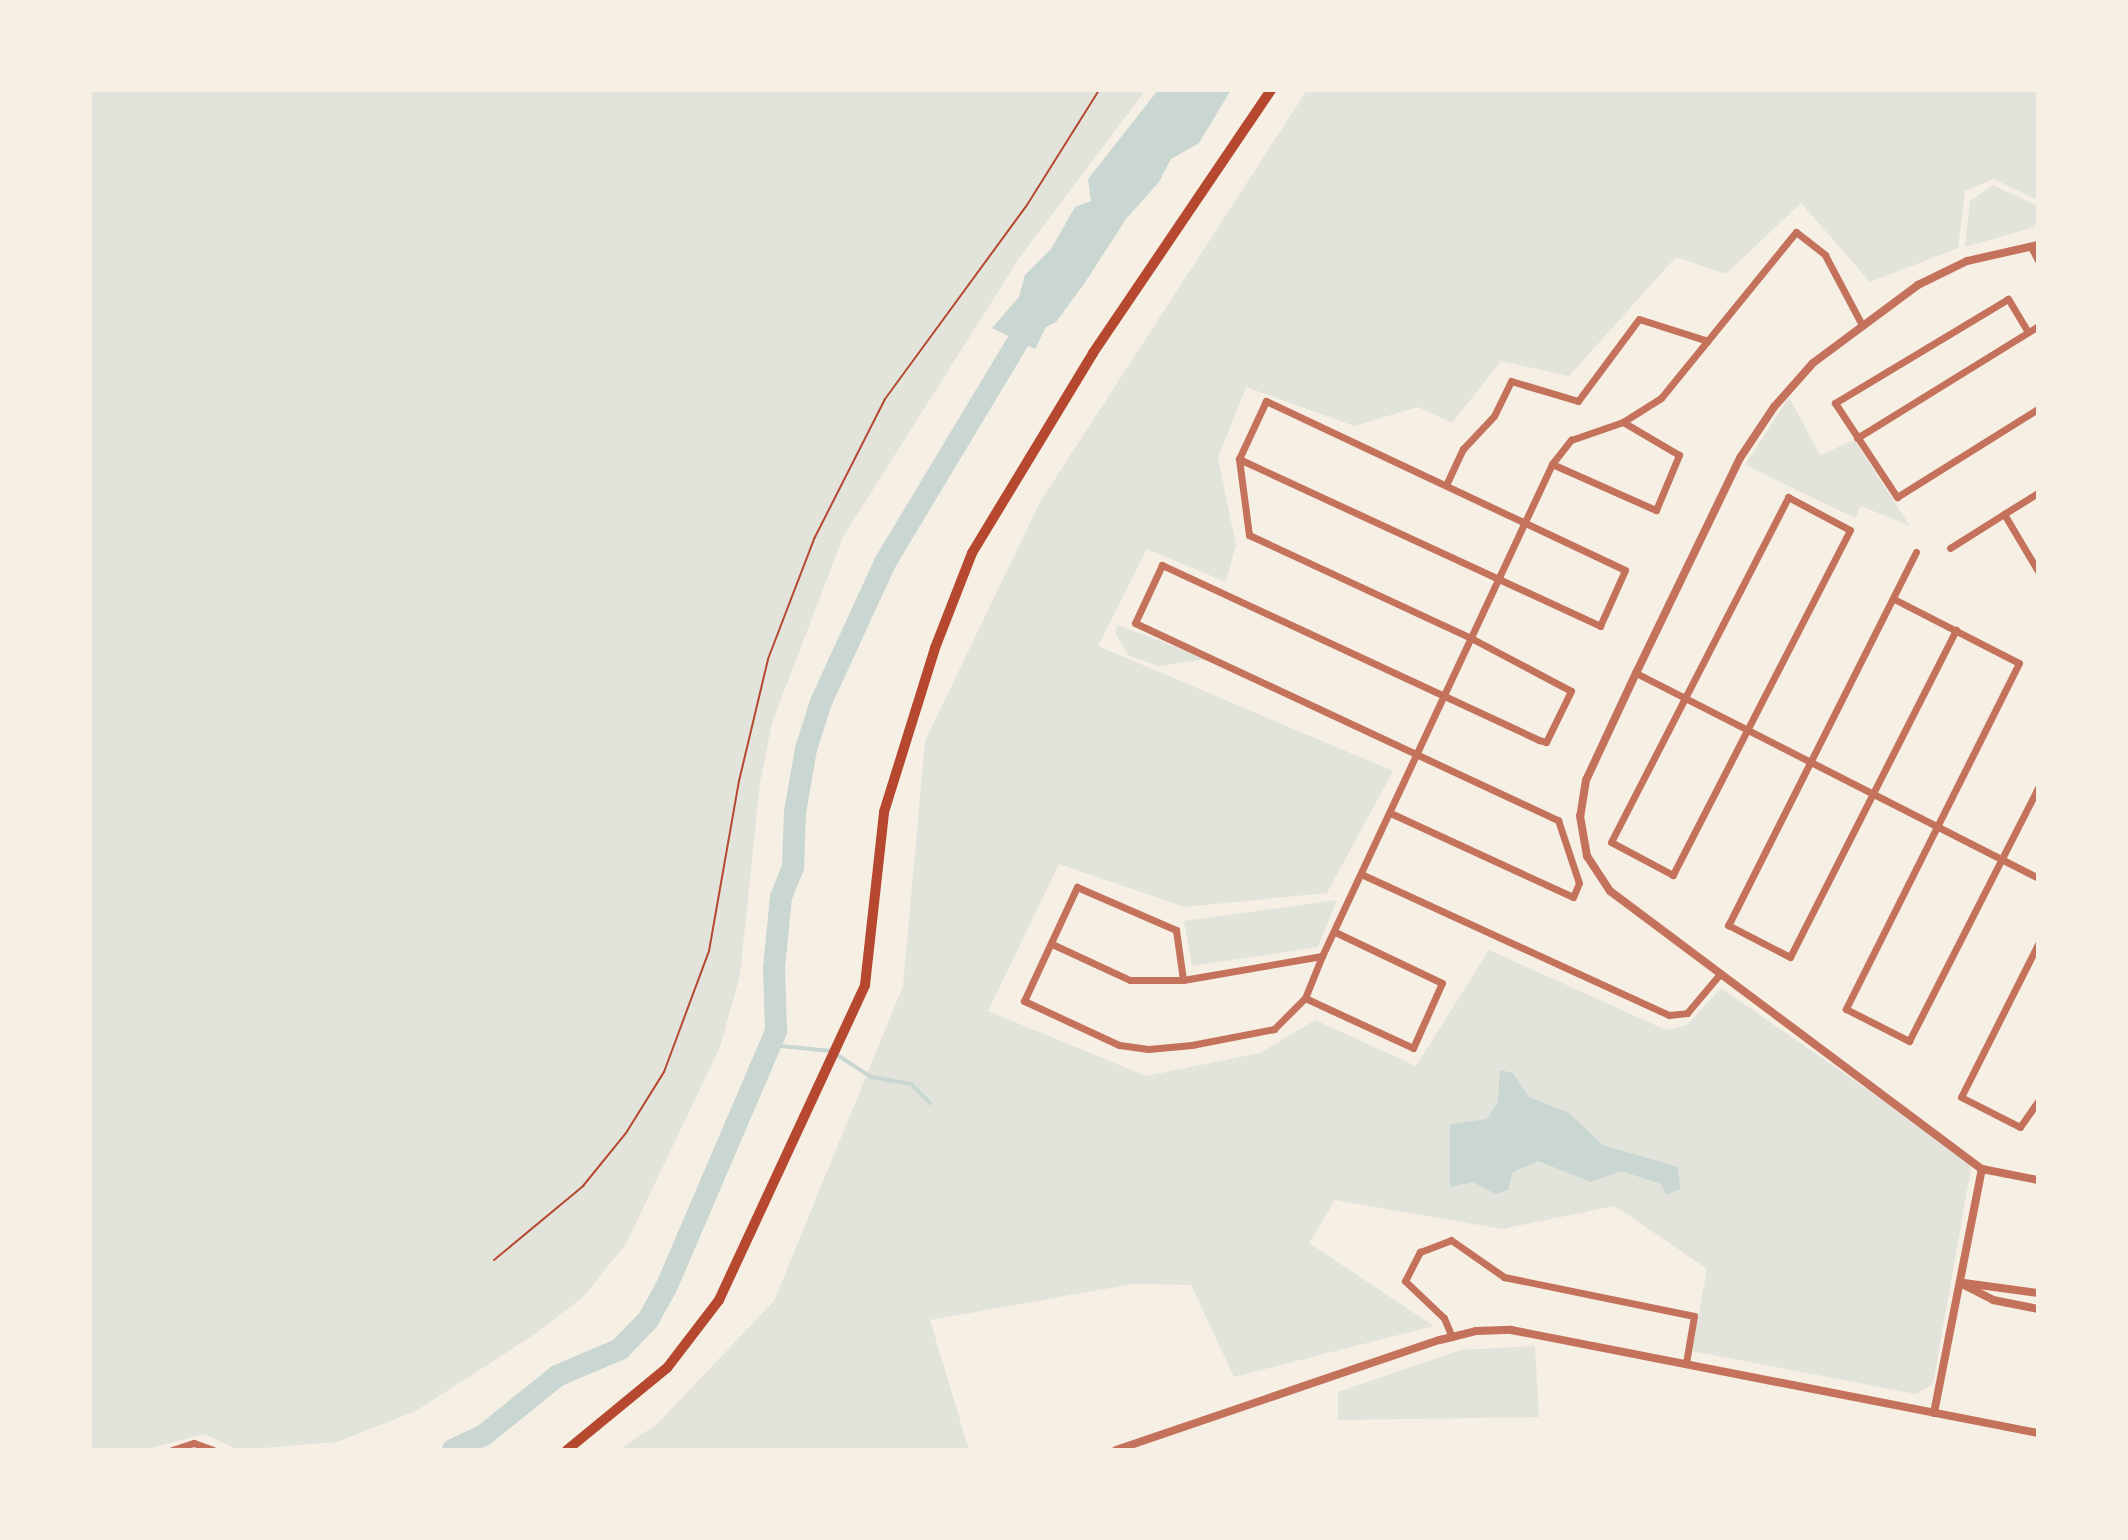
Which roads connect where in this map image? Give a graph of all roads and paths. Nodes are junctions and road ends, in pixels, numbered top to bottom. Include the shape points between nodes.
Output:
1 (1099, 90) edge
2 (1271, 90) edge
3 (2034, 246) edge
4 (2038, 260) edge
5 (1862, 325) junction
6 (2038, 326) edge
7 (2028, 332) junction
8 (1708, 341) junction
9 (2038, 409) edge
10 (1623, 422) junction
11 (1857, 438) junction
12 (1239, 459) junction
13 (1552, 464) junction
14 (1446, 485) junction
15 (2038, 493) edge
16 (2004, 514) junction
17 (1525, 522) junction
18 (1950, 548) dead end
19 (1916, 552) dead end
20 (2038, 571) edge
21 (1499, 579) junction
22 (1894, 599) junction
23 (1956, 630) junction
24 (1471, 638) junction
25 (1636, 673) junction
26 (1444, 697) junction
27 (1684, 697) junction
28 (1748, 730) junction
29 (1417, 754) junction
30 (1811, 762) junction
31 (2038, 788) edge
32 (1874, 794) junction
33 (1390, 813) junction
34 (1939, 826) junction
35 (2002, 859) junction
36 (1361, 874) junction
37 (2038, 878) edge
38 (1335, 932) junction
39 (1052, 944) junction
40 (2038, 944) edge
41 (1322, 956) junction
42 (1720, 974) junction
43 (1183, 980) junction
44 (1305, 998) junction
45 (2038, 1101) edge
46 (1982, 1169) junction
47 (2038, 1180) edge
48 (494, 1260) dead end
49 (1960, 1283) junction
50 (2038, 1293) edge
51 (2038, 1309) edge
52 (1452, 1337) junction
53 (1686, 1363) junction
54 (1934, 1413) junction
55 (2038, 1433) edge
56 (172, 1450) edge
57 (213, 1450) edge
58 (567, 1450) edge
59 (1116, 1450) edge

1 - 48 path via 1055,165 907,369 855,451 798,577 768,659 739,781 709,951 682,1034 626,1133 552,1215
2 - 58 main road via 1093,353 972,553 935,648 884,812 865,985 839,1050 707,1321 667,1368
3 - 4 street
3 - 5 street via 1967,261 1918,285
5 - 8 street via 1825,255 1796,232
5 - 25 street via 1813,363 1740,458
6 - 7 street
7 - 11 street
7 - 11 street via 2008,299 1835,403
8 - 10 street via 1661,398
8 - 14 street via 1639,319 1578,401 1511,381 1494,416 1463,449
9 - 11 street via 1897,497
10 - 13 street via 1571,440
10 - 13 street via 1679,455 1656,510
12 - 14 street via 1266,401
12 - 21 street
12 - 24 street via 1249,535
13 - 17 street
14 - 17 street
15 - 16 street
16 - 18 street
16 - 20 street
17 - 21 street
17 - 21 street via 1625,570 1606,613 1600,626
19 - 22 street
21 - 24 street
22 - 23 street
22 - 30 street
23 - 32 street
23 - 34 street via 2019,663
24 - 26 street
24 - 26 street via 1571,691 1546,742
25 - 27 street
25 - 42 street via 1586,780 1583,843 1610,891
26 - 29 street
26 - 29 street via 1162,565 1135,623
27 - 28 street
27 - 28 street via 1611,842 1673,875
27 - 28 street via 1788,497 1850,530
28 - 30 street
29 - 33 street
29 - 33 street via 1558,820 1579,883 1573,897
30 - 32 street
30 - 32 street via 1728,925 1790,957
31 - 35 street
32 - 34 street
33 - 36 street
34 - 35 street
34 - 35 street via 1846,1009 1909,1041
35 - 37 street
36 - 38 street
36 - 42 street via 1669,1015 1687,1013
38 - 41 street
38 - 44 street via 1442,983 1424,1024 1413,1048
39 - 43 street via 1130,980
39 - 43 street via 1077,887 1176,930
39 - 44 street via 1024,1001 1133,1049 1274,1029
40 - 45 street via 1961,1097 2020,1127
41 - 43 street
41 - 44 street
42 - 46 street
46 - 47 street
46 - 49 street
49 - 50 street
49 - 51 street via 1993,1300
49 - 54 street
52 - 53 street via 1511,1330
52 - 53 street via 1444,1318 1405,1281 1420,1252 1451,1240 1504,1277 1694,1316
52 - 59 street
53 - 54 street
54 - 55 street
56 - 57 street via 194,1443

